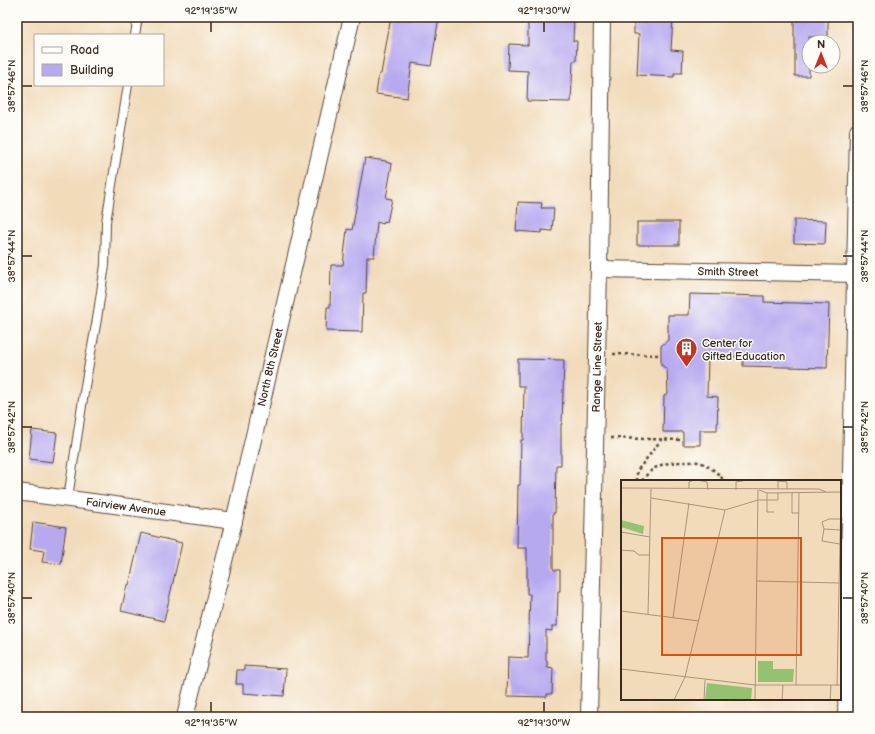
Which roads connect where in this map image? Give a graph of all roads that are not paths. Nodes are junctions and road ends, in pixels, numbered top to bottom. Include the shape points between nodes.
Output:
1 (138, 17) edge
2 (352, 17) edge
3 (602, 17) edge
4 (135, 34) edge
5 (128, 86) edge
6 (858, 132) edge
7 (599, 270) junction
8 (857, 273) edge
9 (17, 492) edge
10 (68, 498) junction
11 (234, 521) junction
12 (185, 717) edge
13 (588, 717) edge
14 (846, 717) edge

1 - 4 lane
2 - 11 street, North 8th Street
3 - 7 street, Range Line Street
5 - 10 lane via 106,222 104,272
6 - 8 street
7 - 8 street, Smith Street
7 - 13 street, Range Line Street
8 - 14 street
9 - 10 street, Fairview Avenue
10 - 11 street, Fairview Avenue
11 - 12 street, North 8th Street

